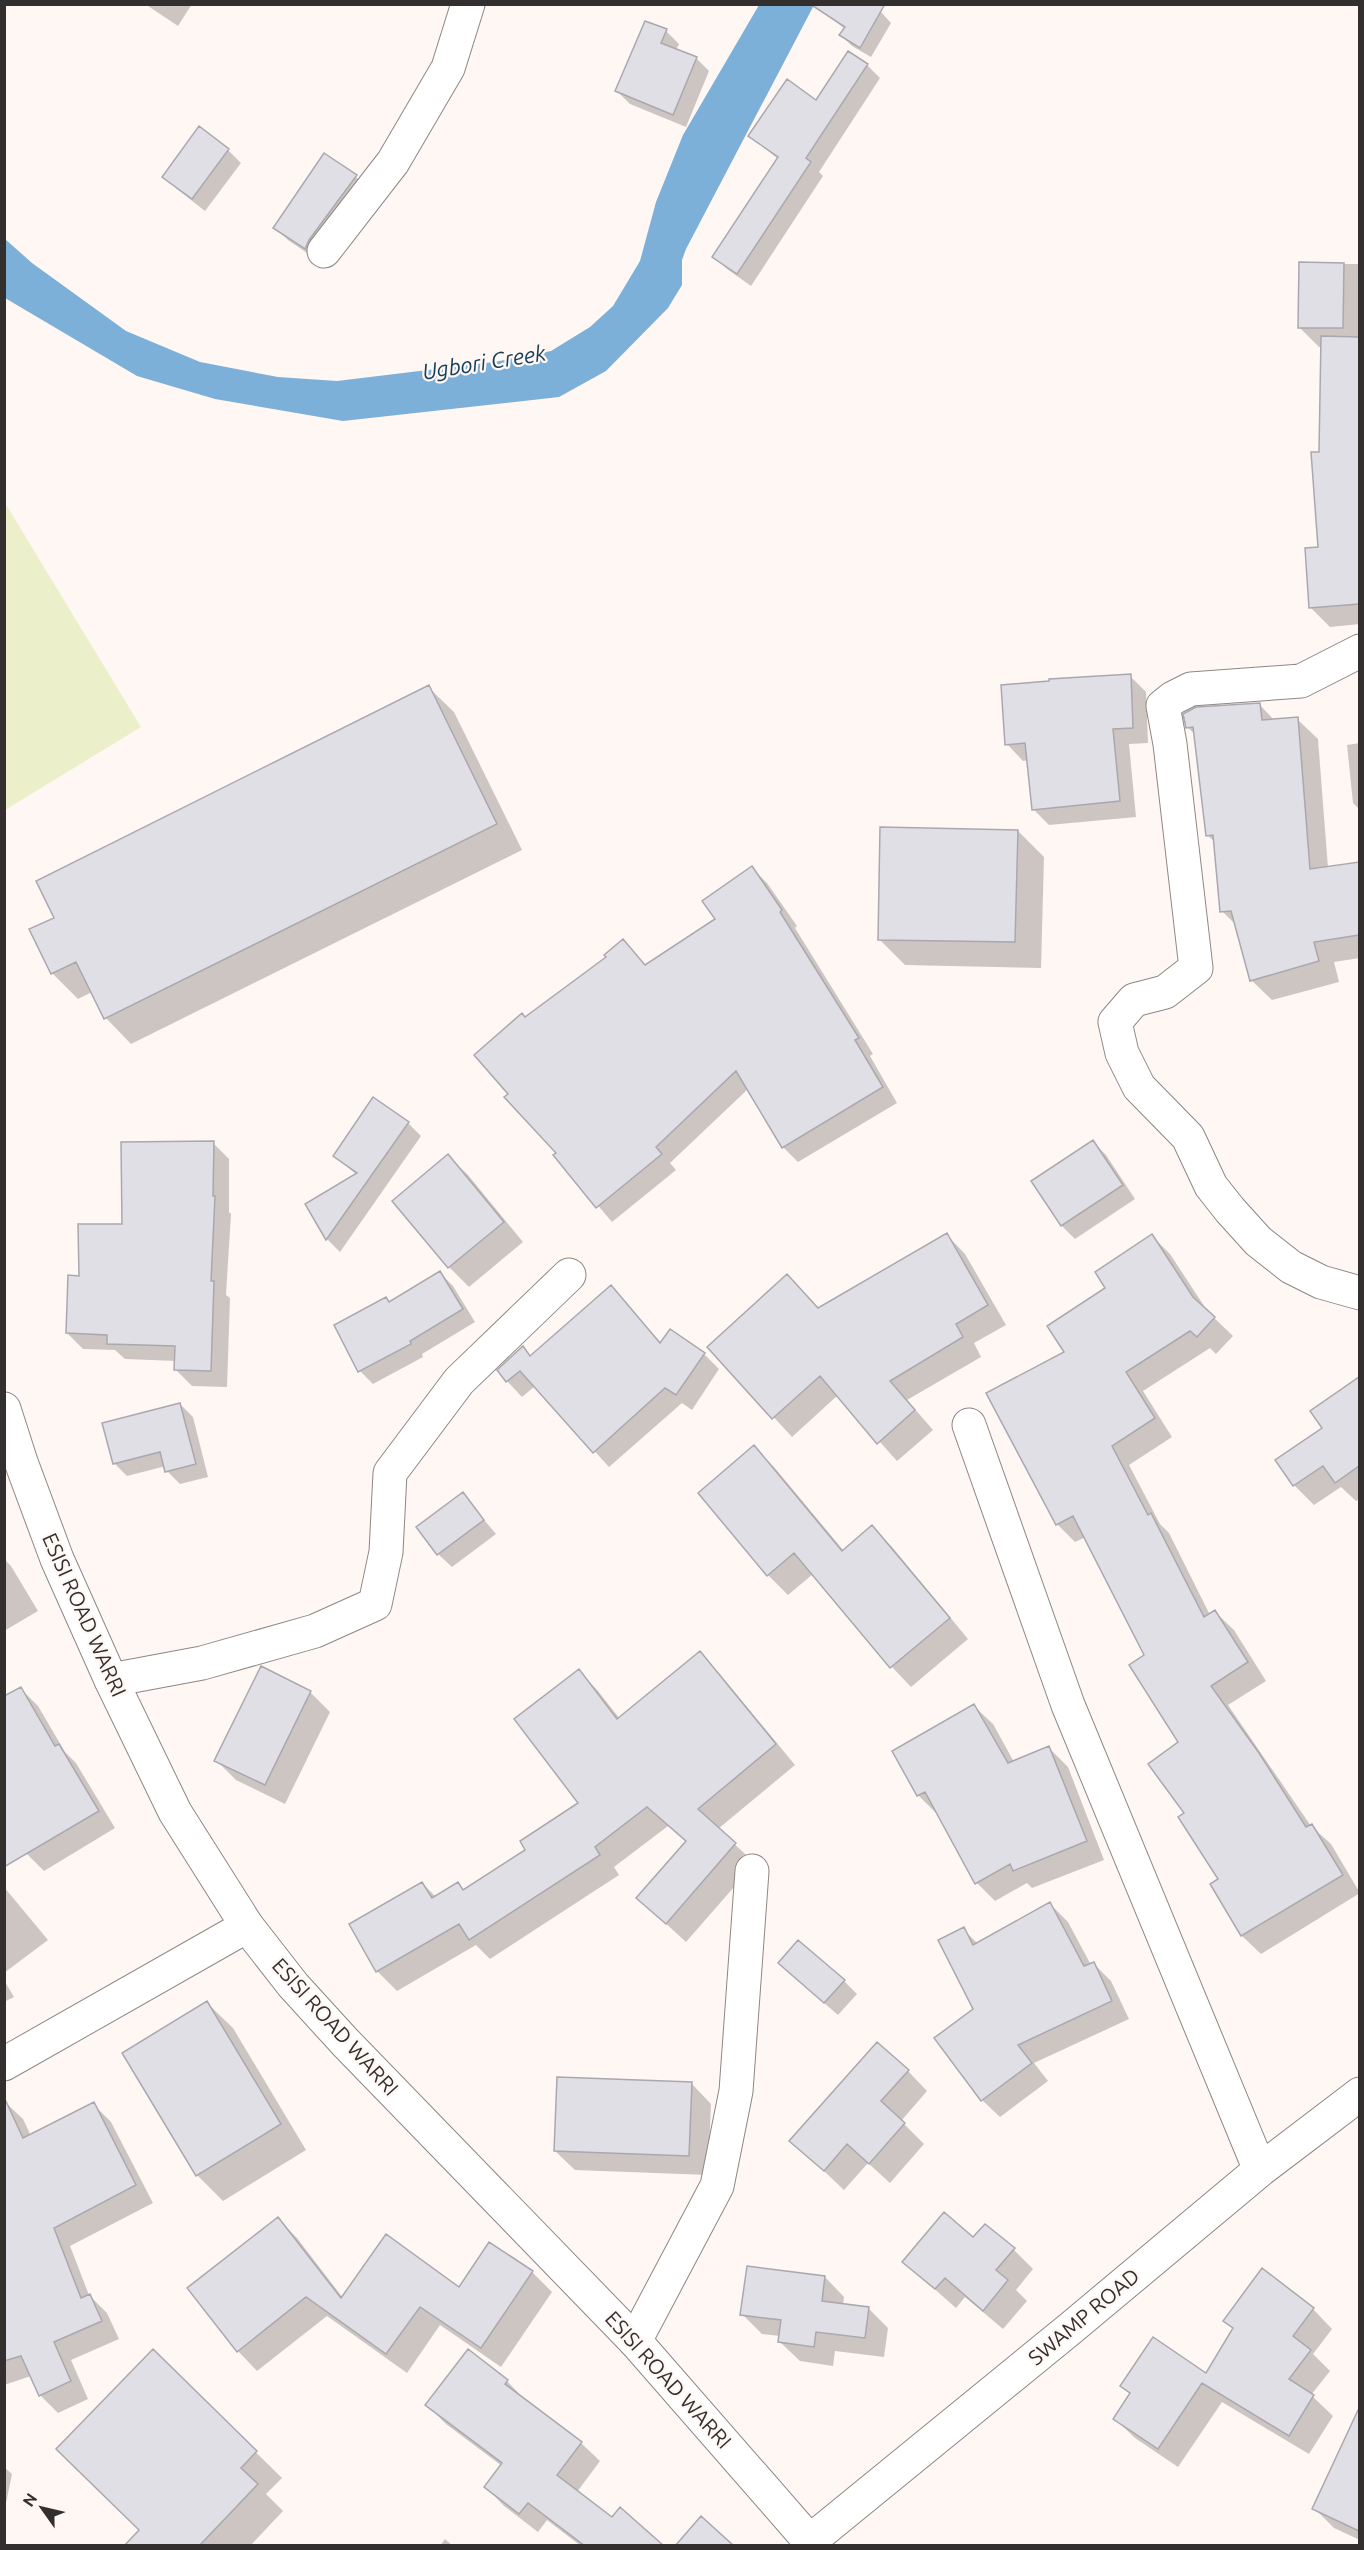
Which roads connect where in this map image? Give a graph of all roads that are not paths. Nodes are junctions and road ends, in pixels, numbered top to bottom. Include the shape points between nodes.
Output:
1 (468, 4) edge
2 (324, 250) dead end
3 (1359, 651) edge
4 (569, 1275) dead end
5 (1359, 1293) edge
6 (4, 1409) edge
7 (969, 1425) dead end
8 (111, 1680) junction
9 (752, 1871) dead end
10 (247, 1926) junction
11 (4, 2064) edge
12 (1359, 2094) edge
13 (1260, 2170) junction
14 (634, 2341) junction
15 (812, 2543) edge

1 - 2 street via 448,68 432,96 393,162
3 - 5 street via 1301,681 1191,689 1163,706 1196,968 1165,992 1134,1000 1115,1022 1122,1053 1139,1087 1188,1137 1211,1186 1258,1241 1291,1267 1321,1282
4 - 8 street via 459,1381 390,1473 386,1552 375,1604 315,1631 202,1663
6 - 8 street, ESISI ROAD WARRI via 57,1559
7 - 13 street via 1068,1705
8 - 10 street, ESISI ROAD WARRI via 175,1812
9 - 14 street via 736,2091 717,2186
10 - 11 street
10 - 14 street, ESISI ROAD WARRI via 345,2042
12 - 13 street, SWAMP ROAD
13 - 15 street, SWAMP ROAD
14 - 15 street, ESISI ROAD WARRI

